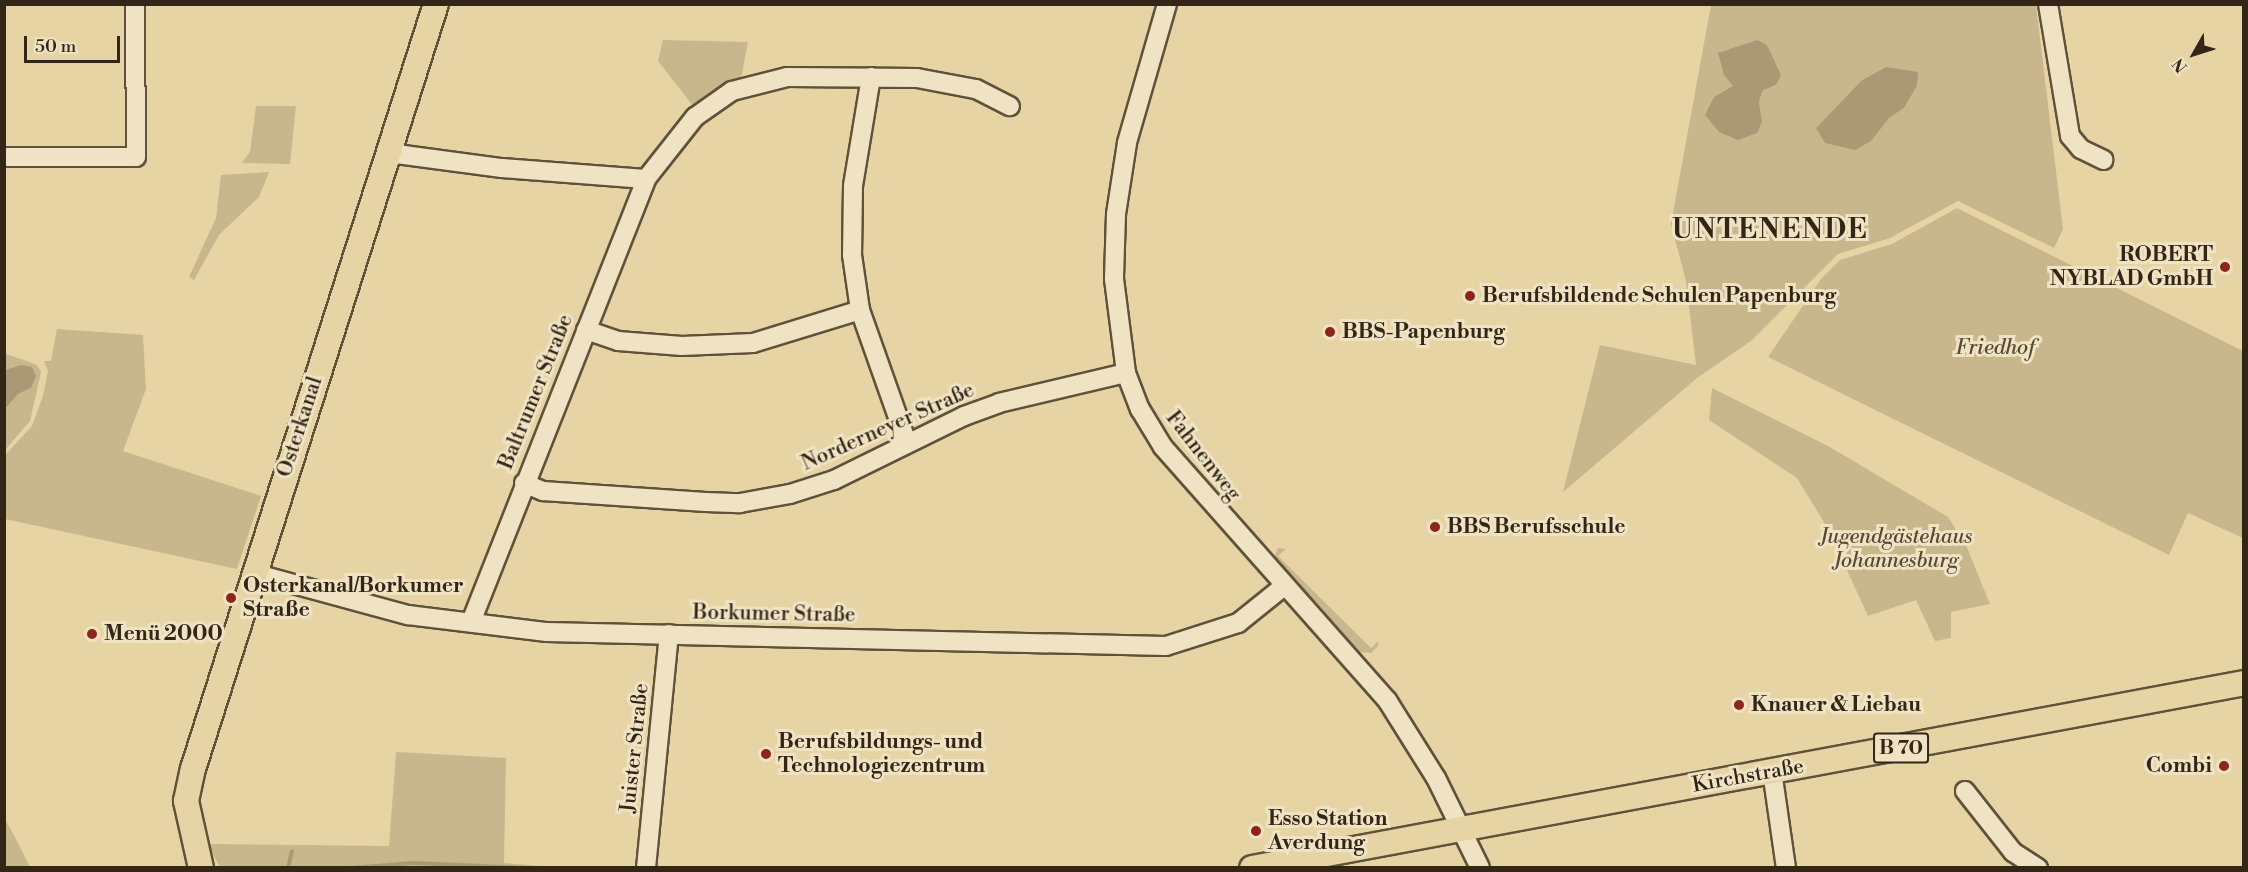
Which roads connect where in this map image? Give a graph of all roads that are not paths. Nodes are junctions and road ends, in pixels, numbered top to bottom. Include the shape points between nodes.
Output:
1 (135, 4) edge
2 (436, 4) edge
3 (1167, 4) edge
4 (2048, 4) edge
5 (870, 77) junction
6 (1010, 106) dead end
7 (389, 153) junction
8 (4, 157) edge
9 (2104, 160) dead end
10 (646, 178) junction
11 (860, 310) junction
12 (586, 330) junction
13 (1126, 373) junction
14 (907, 443) junction
15 (524, 483) junction
16 (253, 573) junction
17 (1284, 586) junction
18 (471, 622) junction
19 (669, 634) junction
20 (2244, 683) edge
21 (1772, 771) junction
22 (1965, 791) dead end
23 (1460, 828) junction
24 (201, 862) edge
25 (646, 867) edge
26 (1252, 867) edge
27 (1480, 867) edge
28 (1786, 867) edge
29 (2038, 867) edge

1 - 8 street via 136,156
2 - 7 main road, Osterkanal
3 - 13 street, Fahnenweg via 1127,143 1116,214 1114,279
4 - 9 street via 2070,136 2081,149
5 - 6 street, Baltrumer Straße via 917,78 976,89
5 - 10 street, Baltrumer Straße via 787,77 732,91 695,117
5 - 11 street via 853,186 852,255
7 - 10 street via 502,168
7 - 16 main road, Osterkanal
10 - 12 street, Baltrumer Straße
11 - 12 street via 753,343 681,346 618,341
11 - 14 street
12 - 15 street, Baltrumer Straße
13 - 14 street, Norderneyer Straße via 999,403
13 - 17 street, Fahnenweg via 1140,409 1163,447
14 - 15 street, Norderneyer Straße via 834,480 740,503 543,491
15 - 18 street, Baltrumer Straße
16 - 18 street, Borkumer Straße via 408,615
16 - 24 main road, Osterkanal via 186,801
17 - 19 street, Borkumer Straße via 1238,623 1166,646
17 - 23 street, Fahnenweg via 1388,700 1436,778
18 - 19 street, Borkumer Straße via 547,632
19 - 25 street, Juister Straße
20 - 21 main road, Kirchstraße / B 70
21 - 23 main road, Kirchstraße / B 70
21 - 28 street
22 - 29 street via 2013,852
23 - 26 main road, Kirchstraße / B 70
23 - 27 street, Fahnenweg

